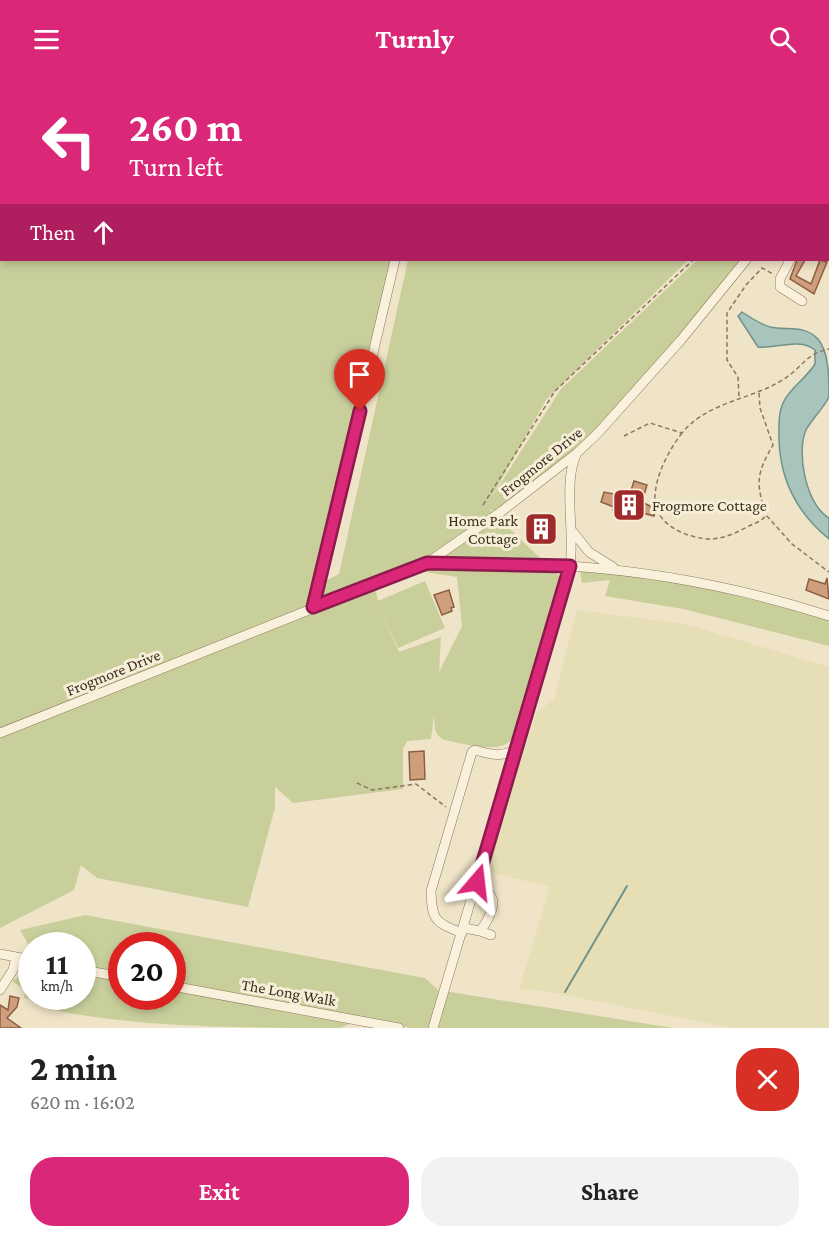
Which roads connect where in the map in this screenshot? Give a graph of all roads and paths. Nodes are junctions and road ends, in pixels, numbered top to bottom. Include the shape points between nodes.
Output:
1 (395, 261) edge
2 (692, 261) edge
3 (745, 261) edge
4 (789, 261) edge
5 (780, 279) junction
6 (802, 302) dead end
7 (829, 349) edge
8 (759, 393) junction
9 (739, 397) junction
10 (682, 433) junction
11 (624, 436) dead end
12 (578, 453) junction
13 (483, 505) dead end
14 (766, 514) junction
15 (573, 532) junction
16 (427, 563) junction
17 (570, 566) junction
18 (618, 569) junction
19 (829, 572) edge
20 (313, 607) junction
21 (829, 616) edge
22 (0, 733) edge
23 (518, 748) junction
24 (357, 783) dead end
25 (454, 813) junction
26 (477, 882) junction
27 (463, 930) junction
28 (480, 931) junction
29 (491, 935) dead end
30 (0, 954) edge
31 (16, 957) joint
32 (2, 988) edge
33 (186, 989) edge
34 (399, 1028) edge
35 (434, 1028) edge

1 - 20 lane
2 - 13 path via 555,391
3 - 12 lane, Frogmore Drive via 651,375
4 - 5 lane
5 - 6 lane via 780,287
5 - 9 path via 762,268 729,308 727,360 738,376
7 - 8 path via 814,353 783,380
8 - 9 path
8 - 14 path via 773,445 760,469
9 - 10 path via 711,410
10 - 11 path via 650,423
10 - 14 path via 667,455 655,496 659,513 668,524 683,533 713,539 761,521
12 - 15 lane via 573,462 570,492
12 - 16 lane, Frogmore Drive
14 - 19 path via 792,544
15 - 17 lane
15 - 18 lane via 589,552
16 - 17 lane
16 - 20 lane, Frogmore Drive
17 - 18 lane
17 - 23 lane
18 - 21 lane via 719,586
20 - 22 lane, Frogmore Drive
23 - 25 lane via 507,755 474,751
23 - 26 lane
24 - 25 path via 372,790 416,784
25 - 27 lane via 431,891 432,912 439,924
26 - 27 lane
26 - 28 lane via 493,901
27 - 28 lane
27 - 35 lane
28 - 29 lane
30 - 31 lane
31 - 32 lane
33 - 34 lane, The Long Walk

